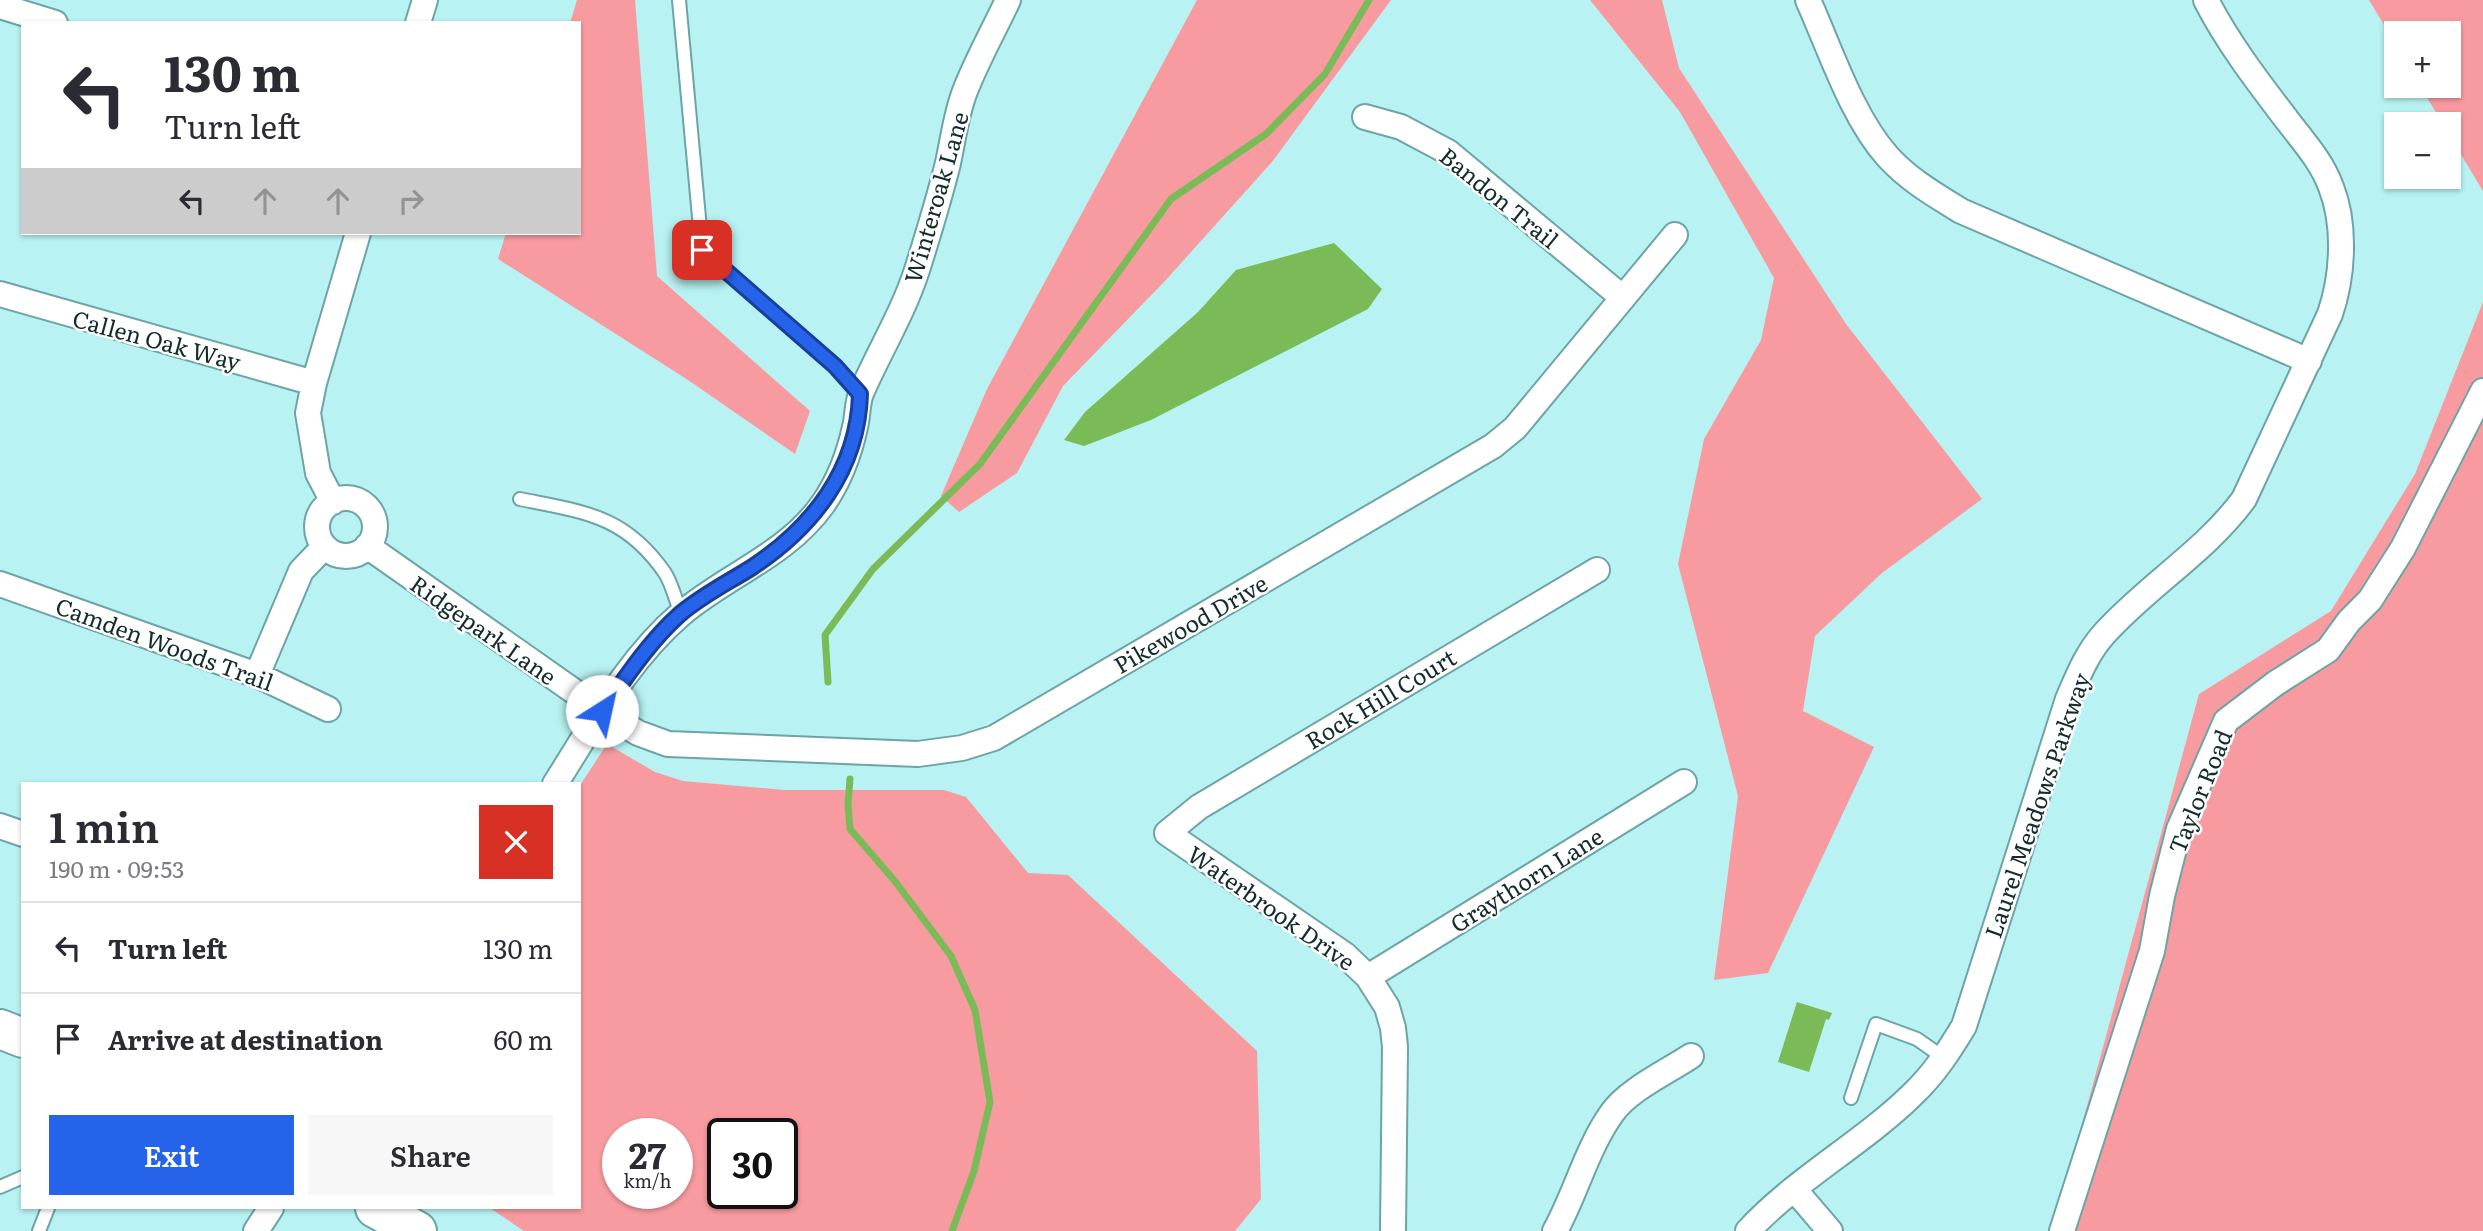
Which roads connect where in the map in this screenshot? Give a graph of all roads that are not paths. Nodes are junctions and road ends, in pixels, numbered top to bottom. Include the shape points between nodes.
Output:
1 (425, 0) edge
2 (680, 0) edge
3 (1008, 0) edge
4 (1808, 0) edge
5 (2206, 0) edge
6 (0, 6) edge
7 (49, 21) edge
8 (419, 21) edge
9 (1365, 117) dead end
10 (357, 235) edge
11 (1675, 235) dead end
12 (0, 295) edge
13 (1623, 298) junction
14 (2309, 361) junction
15 (314, 383) junction
16 (2483, 390) edge
17 (860, 394) junction
18 (520, 499) dead end
19 (332, 502) junction
20 (368, 546) junction
21 (324, 547) junction
22 (1597, 570) dead end
23 (0, 584) edge
24 (681, 614) junction
25 (257, 675) junction
26 (328, 709) dead end
27 (602, 711) junction
28 (556, 782) edge
29 (1684, 782) dead end
30 (0, 826) edge
31 (21, 833) edge
32 (1167, 833) joint
33 (1368, 976) junction
34 (0, 1029) edge
35 (21, 1037) edge
36 (1692, 1056) dead end
37 (1944, 1058) junction
38 (1850, 1098) dead end
39 (21, 1178) edge
40 (0, 1187) edge
41 (1794, 1189) junction
42 (48, 1209) edge
43 (270, 1209) edge
44 (377, 1209) edge
45 (40, 1231) edge
46 (256, 1231) edge
47 (417, 1231) edge
48 (1394, 1231) edge
49 (1555, 1231) edge
50 (1748, 1231) edge
51 (1830, 1231) edge
52 (2062, 1231) edge

1 - 8 street
2 - 17 lane via 702,250 835,366
3 - 17 street, Winteroak Lane via 964,92 916,271 892,333
4 - 14 street via 1864,122 1887,156 1909,177 1961,211
5 - 14 street, Laurel Meadows Parkway via 2254,76 2319,162 2332,188 2341,244 2335,300
6 - 7 street
9 - 13 street, Bandon Trail via 1401,127 1448,152
10 - 15 street
11 - 13 street, Pikewood Drive
12 - 15 street, Callen Oak Way
13 - 27 street, Pikewood Drive via 1515,428 1493,446 994,738 918,754 668,744 638,733
14 - 37 street, Laurel Meadows Parkway via 2244,499 2226,524 2133,605 2103,635 2084,663 2067,699 1964,1026
15 - 19 street via 310,425 318,473
16 - 52 street, Taylor Road via 2403,548 2370,600 2328,650 2226,721 2179,829 2148,963
17 - 24 street, Winteroak Lane via 850,450 822,505 777,550
18 - 24 lane via 587,512 628,531 666,575
19 - 20 street via 348,498 366,507 374,523
19 - 21 street via 317,519
20 - 21 street via 349,556
20 - 27 street, Ridgepark Lane
21 - 25 street via 301,571
22 - 32 street, Rock Hill Court via 1199,807
23 - 25 street, Camden Woods Trail
24 - 27 street, Winteroak Lane via 634,666
25 - 26 street, Camden Woods Trail
27 - 28 street, Winteroak Lane
29 - 33 street, Graythorn Lane
30 - 31 street
32 - 33 street, Waterbrook Drive via 1345,955
33 - 48 street, Waterbrook Drive via 1387,1007 1394,1038
34 - 35 main road
36 - 49 street via 1630,1095 1612,1112
37 - 38 lane via 1917,1039 1876,1024
37 - 41 street, Laurel Meadows Parkway via 1896,1110
39 - 40 lane
41 - 50 street, Laurel Meadows Parkway
41 - 51 street
42 - 45 lane
43 - 46 street
44 - 47 main road

